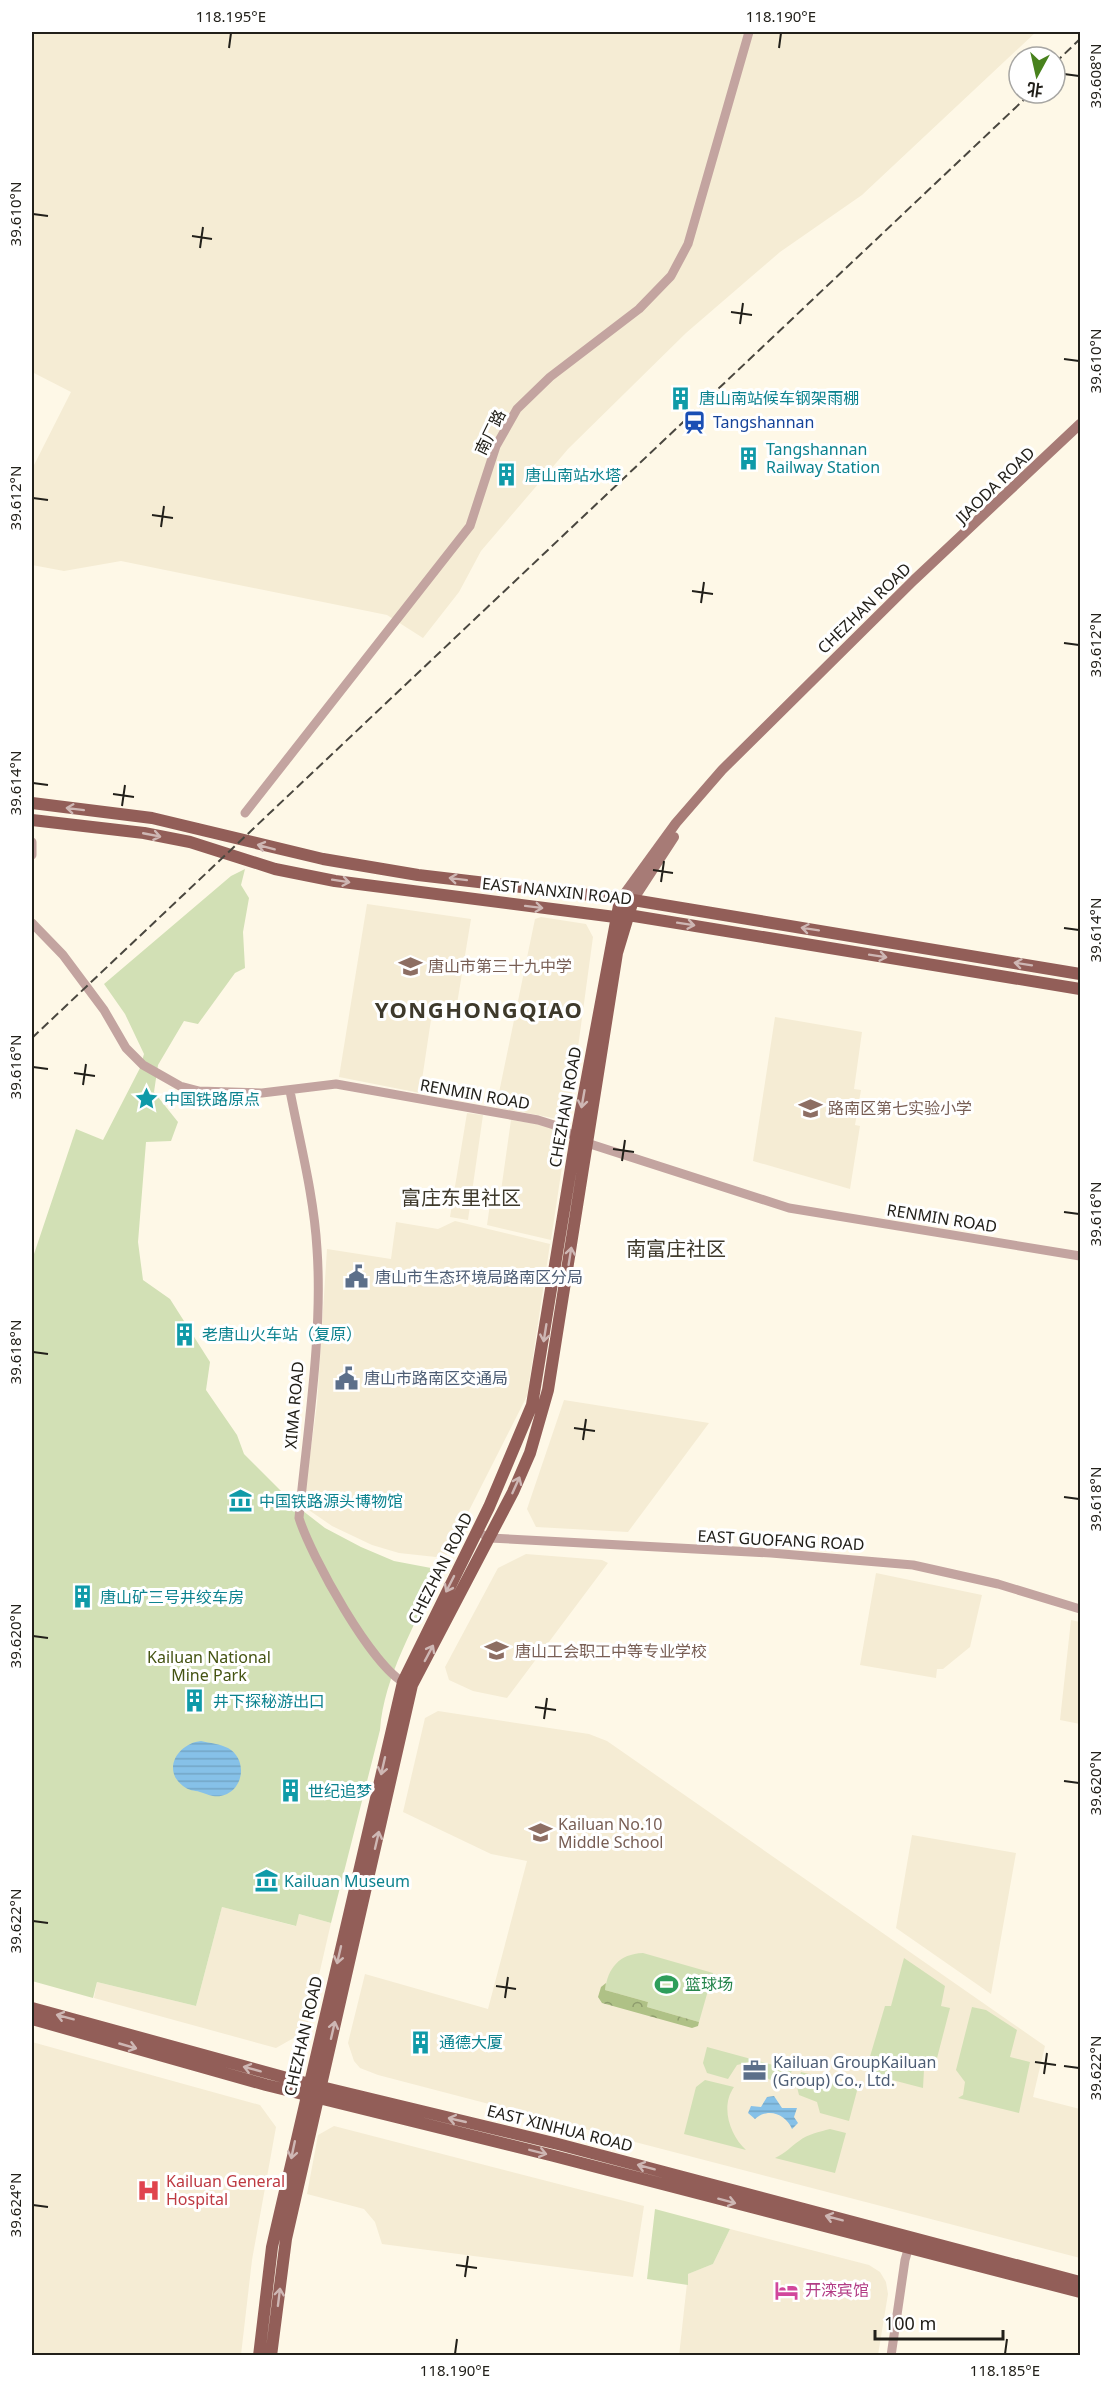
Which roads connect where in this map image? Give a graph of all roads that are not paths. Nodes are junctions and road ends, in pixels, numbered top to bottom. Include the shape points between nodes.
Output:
1 (749, 32) edge
2 (1080, 424) edge
3 (930, 568) joint
4 (32, 803) edge
5 (245, 813) dead end
6 (32, 820) edge
7 (32, 842) edge
8 (32, 855) edge
9 (626, 900) junction
10 (628, 915) junction
11 (615, 917) junction
12 (32, 922) edge
13 (1080, 974) edge
14 (1080, 989) edge
15 (290, 1091) junction
16 (576, 1136) junction
17 (587, 1143) junction
18 (1080, 1256) edge
19 (476, 1532) junction
20 (490, 1538) junction
21 (1080, 1609) edge
22 (407, 1684) junction
23 (32, 2008) edge
24 (32, 2019) edge
25 (313, 2090) junction
26 (910, 2243) junction
27 (1080, 2282) edge
28 (1080, 2292) edge
29 (259, 2355) edge
30 (271, 2355) edge
31 (891, 2355) edge

1 - 5 street, 南厂路 via 688,244 671,276 639,309 550,377 517,409 496,446 470,526
2 - 3 main road, JIAODA ROAD
3 - 9 main road, CHEZHAN ROAD via 919,585 729,772 679,829
9 -> 4 main road, EAST NANXIN ROAD via 418,875 323,859 152,818
6 -> 11 main road, EAST NANXIN ROAD via 190,842 275,869 335,881
7 - 8 street
9 - 10 main road, CHEZHAN ROAD
9 - 11 main road, CHEZHAN ROAD
13 -> 9 main road, EAST NANXIN ROAD
10 - 11 main road, EAST NANXIN ROAD
10 -> 14 main road, EAST NANXIN ROAD
10 - 17 main road, CHEZHAN ROAD via 617,953
11 -> 16 main road, CHEZHAN ROAD
12 - 15 street, RENMIN ROAD via 63,955 104,1010 126,1048 143,1065 180,1086 199,1091
15 - 16 street, RENMIN ROAD via 316,1085 363,1088 538,1120
15 - 22 street, XIMA ROAD via 312,1211 319,1296 299,1518 306,1541 355,1624 377,1657
16 - 17 street, RENMIN ROAD
16 -> 19 main road, CHEZHAN ROAD via 532,1405
17 - 18 street, RENMIN ROAD via 807,1212
20 -> 17 main road, CHEZHAN ROAD via 530,1454 548,1390
19 - 20 street, EAST GUOFANG ROAD
19 -> 22 main road, CHEZHAN ROAD
20 - 21 street, EAST GUOFANG ROAD via 913,1565 998,1584
22 -> 20 main road, CHEZHAN ROAD
22 - 25 main road, CHEZHAN ROAD
25 -> 23 main road, EAST XINHUA ROAD
24 -> 25 main road, EAST XINHUA ROAD via 266,2085
25 - 26 main road, EAST XINHUA ROAD
25 -> 29 main road, CHEZHAN ROAD via 272,2247
30 -> 25 main road, CHEZHAN ROAD via 286,2239
26 - 27 main road, EAST XINHUA ROAD
26 - 28 main road, EAST XINHUA ROAD
26 - 31 street

